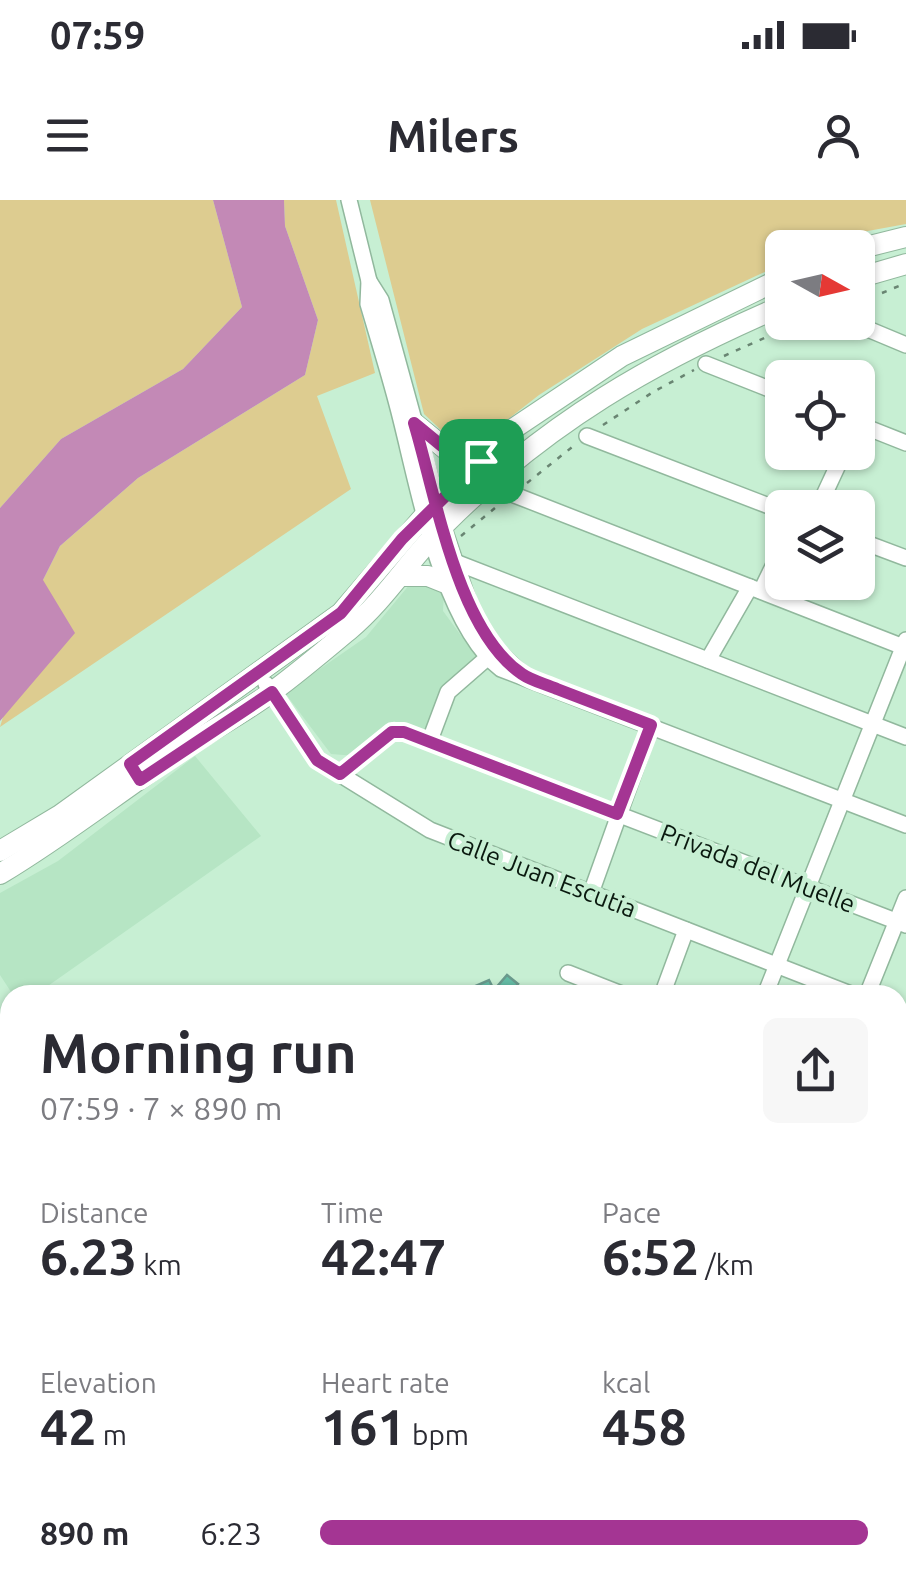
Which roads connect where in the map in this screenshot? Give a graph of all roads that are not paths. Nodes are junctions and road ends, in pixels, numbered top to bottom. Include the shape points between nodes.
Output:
1 (349, 200) edge
2 (906, 237) edge
3 (875, 245) edge
4 (906, 264) edge
5 (875, 273) edge
6 (369, 282) junction
7 (765, 286) edge
8 (765, 313) edge
9 (704, 315) junction
10 (875, 332) edge
11 (718, 334) junction
12 (906, 344) edge
13 (706, 364) road end
14 (765, 387) edge
15 (414, 423) junction
16 (875, 431) edge
17 (587, 436) road end
18 (906, 443) edge
19 (481, 461) junction
20 (512, 494) road end
21 (765, 504) edge
22 (440, 531) junction
23 (875, 546) edge
24 (906, 558) edge
25 (765, 574) edge
26 (400, 576) junction
27 (448, 584) junction
28 (755, 589) junction
29 (905, 645) edge
30 (487, 658) junction
31 (708, 660) junction
32 (258, 672) junction
33 (523, 675) junction
34 (272, 692) junction
35 (873, 724) junction
36 (651, 725) junction
37 (906, 737) edge
38 (430, 740) junction
39 (135, 772) junction
40 (340, 774) junction
41 (844, 801) junction
42 (617, 814) junction
43 (906, 825) edge
44 (0, 851) edge
45 (0, 874) edge
46 (809, 888) junction
47 (590, 893) junction
48 (906, 898) edge
49 (901, 923) edge
50 (686, 930) junction
51 (777, 965) junction
52 (568, 973) dead end
53 (599, 985) edge
54 (666, 985) edge
55 (770, 985) edge
56 (828, 985) edge
57 (872, 985) edge

1 - 6 street
2 - 3 main road
4 - 5 main road
6 - 15 street via 381,300
6 - 22 street via 368,304
7 - 9 main road
8 - 11 main road
9 - 11 main road
9 - 19 main road via 580,382
10 - 12 street
11 - 22 main road via 567,420
13 - 14 street
15 - 19 main road via 448,451
15 - 22 street
16 - 18 street
17 - 21 street
19 - 22 main road
20 - 28 street
22 - 26 main road
22 - 27 street
22 - 31 street
22 - 32 main road
22 - 33 street via 477,624
23 - 24 street
25 - 28 street
26 - 27 main road
26 - 34 main road via 365,616
27 - 30 street
28 - 29 street
28 - 31 street
29 - 35 street
30 - 33 street
30 - 38 street via 448,692
31 - 35 street
32 - 34 street, Calle Juan Escutia
32 - 39 main road
33 - 36 street
34 - 39 main road
34 - 40 street, Calle Juan Escutia via 317,760
35 - 37 street
35 - 41 street
36 - 41 street
36 - 42 street
38 - 40 street, Privada del Muelle via 392,732
38 - 42 street, Privada del Muelle
39 - 44 main road
39 - 45 main road via 69,832
40 - 47 street, Calle Juan Escutia via 430,830
41 - 43 street
41 - 46 street
42 - 46 street, Privada del Muelle
42 - 47 street
46 - 49 street, Privada del Muelle
46 - 51 street
47 - 50 street, Calle Juan Escutia
48 - 49 street
49 - 57 street
50 - 51 street, Calle Juan Escutia
50 - 54 street
51 - 55 street
51 - 56 street, Calle Juan Escutia
52 - 53 street

